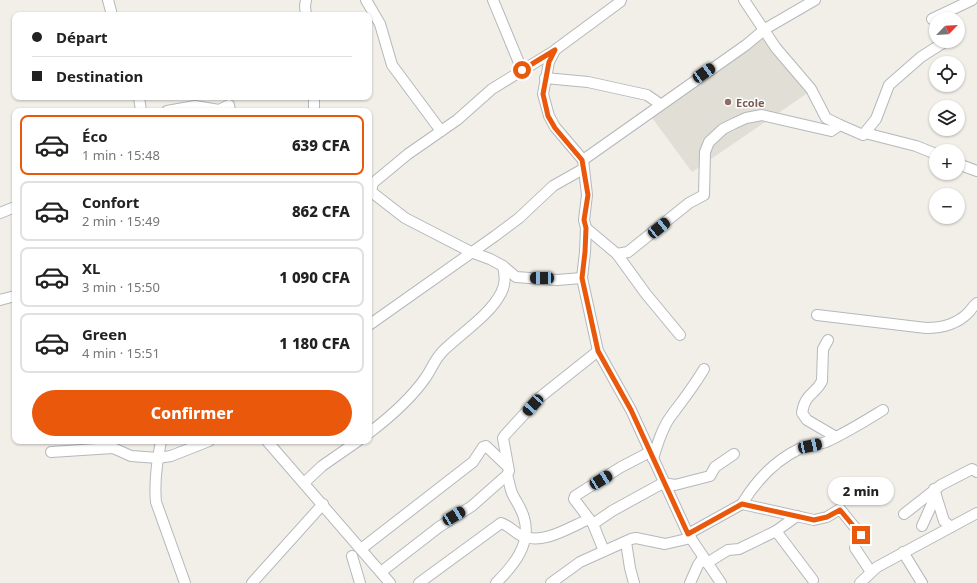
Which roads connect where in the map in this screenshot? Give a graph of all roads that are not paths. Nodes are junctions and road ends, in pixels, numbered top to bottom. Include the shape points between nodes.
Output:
1 (108, 0) edge
2 (306, 0) edge
3 (366, 0) edge
4 (492, 0) edge
5 (621, 0) edge
6 (744, 0) edge
7 (815, 0) edge
8 (972, 0) edge
9 (111, 12) edge
10 (306, 12) edge
11 (947, 12) edge
12 (764, 29) junction
13 (934, 48) edge
14 (555, 50) junction
15 (522, 70) junction
16 (545, 78) junction
17 (660, 104) junction
18 (184, 108) edge
19 (207, 108) edge
20 (840, 125) junction
21 (442, 131) junction
22 (865, 133) junction
23 (929, 151) edge
24 (583, 165) junction
25 (965, 167) edge
26 (977, 171) edge
27 (372, 185) edge
28 (372, 192) edge
29 (12, 208) edge
30 (0, 213) edge
31 (586, 228) junction
32 (471, 252) junction
33 (617, 254) junction
34 (503, 266) junction
35 (582, 278) junction
36 (12, 297) edge
37 (0, 300) edge
38 (977, 303) edge
39 (817, 315) dead end
40 (372, 323) edge
41 (680, 335) dead end
42 (828, 340) dead end
43 (598, 351) junction
44 (704, 369) dead end
45 (883, 410) dead end
46 (372, 431) edge
47 (836, 437) junction
48 (160, 444) edge
49 (201, 444) edge
50 (270, 444) edge
51 (354, 444) edge
52 (51, 452) dead end
53 (734, 454) dead end
54 (652, 456) junction
55 (158, 458) junction
56 (508, 471) junction
57 (977, 472) edge
58 (304, 483) junction
59 (663, 483) junction
60 (935, 492) junction
61 (323, 504) junction
62 (742, 504) junction
63 (977, 513) edge
64 (904, 514) dead end
65 (797, 516) junction
66 (591, 522) junction
67 (922, 526) dead end
68 (951, 527) junction
69 (776, 531) junction
70 (861, 535) dead end
71 (689, 536) junction
72 (526, 537) junction
73 (626, 542) junction
74 (855, 548) dead end
75 (361, 549) junction
76 (604, 551) junction
77 (903, 552) junction
78 (352, 556) dead end
79 (705, 560) junction
80 (381, 572) junction
81 (866, 579) edge
82 (813, 580) dead end
83 (185, 583) edge
84 (252, 583) edge
85 (360, 583) edge
86 (390, 583) edge
87 (419, 583) edge
88 (496, 583) edge
89 (551, 583) edge
90 (634, 583) edge
91 (690, 583) edge
92 (721, 583) edge
93 (922, 583) edge

1 - 9 street
2 - 10 street
3 - 21 street via 380,24 392,65
4 - 15 street
5 - 14 street
6 - 12 street
7 - 12 street
8 - 11 street
12 - 17 street via 746,45
12 - 20 street via 776,48 811,89 826,118
13 - 22 street via 921,56 889,85 876,119
14 - 15 street
14 - 16 street
15 - 21 street via 492,89
16 - 17 street via 588,82 647,94
16 - 24 street via 543,94 548,116
17 - 24 street
18 - 19 street
20 - 22 street via 863,135
20 - 33 street via 831,131 823,130 762,115 746,118 723,129 708,142 705,152 704,195 689,203 628,252
21 - 27 street via 408,154
22 - 23 street
24 - 31 street via 588,195 584,220
24 - 32 street via 553,186 519,218
25 - 26 street
28 - 32 street via 405,218
29 - 30 street
31 - 33 street
31 - 35 street
32 - 34 street
32 - 40 street
33 - 41 street
34 - 35 street via 520,278
34 - 46 street via 505,283 497,300 442,352 426,377 405,402
35 - 43 street
36 - 37 street
38 - 39 street via 969,313 952,324 936,328
42 - 47 street via 823,348 822,381 808,395 802,413 807,420
43 - 54 street via 631,410
43 - 56 street via 539,398 505,435 503,438
44 - 54 street via 694,387 670,417
45 - 47 street
47 - 62 street via 800,449 772,467 757,481
48 - 55 street
49 - 55 street via 171,456
50 - 58 street
51 - 58 street via 322,466
52 - 55 street via 113,448 131,456
53 - 59 street via 715,467 710,476 675,485
54 - 59 street
54 - 66 street via 576,494 574,499
55 - 83 street via 156,502
56 - 72 street via 511,492 525,520
56 - 75 street via 486,446 483,447 473,462
56 - 80 street via 472,506 439,527
57 - 60 street via 972,469
58 - 61 street
59 - 66 street
59 - 71 street
60 - 64 street
60 - 67 street
60 - 68 street via 944,521
61 - 75 street
61 - 84 street
62 - 65 street
62 - 71 street
63 - 68 street
65 - 69 street
65 - 70 street via 814,520 840,510
66 - 72 street via 549,536 534,539
66 - 76 street
68 - 77 street
69 - 79 street via 739,550 728,550
69 - 82 street
71 - 73 street via 665,544 636,538
71 - 79 street
72 - 87 street via 501,523
72 - 88 street via 508,571
73 - 76 street
73 - 90 street
74 - 81 street
75 - 80 street
76 - 89 street via 580,562
77 - 81 street
77 - 93 street
78 - 85 street
79 - 91 street via 698,565
79 - 92 street
80 - 86 street

